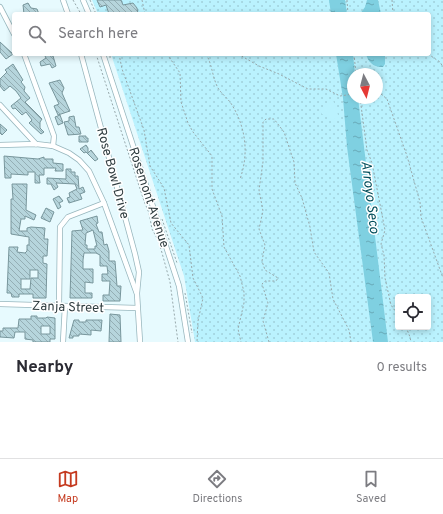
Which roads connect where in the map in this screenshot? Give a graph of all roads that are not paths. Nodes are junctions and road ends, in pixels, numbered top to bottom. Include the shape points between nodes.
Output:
1 (63, 0) edge
2 (83, 0) edge
3 (0, 7) edge
4 (67, 12) edge
5 (88, 12) edge
6 (12, 30) edge
7 (25, 56) edge
8 (82, 56) edge
9 (104, 56) edge
10 (0, 105) edge
11 (36, 144) junction
12 (0, 145) edge
13 (53, 146) junction
14 (104, 203) junction
15 (137, 294) junction
16 (0, 304) edge
17 (59, 306) junction
18 (65, 306) junction
19 (137, 308) junction
20 (63, 342) edge
21 (140, 342) edge
22 (188, 342) edge

1 - 4 street
2 - 5 street
3 - 6 street
7 - 13 street via 54,136
8 - 15 street, Rose Bowl Drive via 135,254 138,272
9 - 22 street, Rosemont Avenue via 179,286
10 - 11 street
11 - 12 street
11 - 13 street
13 - 14 street via 69,153 89,171
14 - 15 street
14 - 17 street via 68,217 60,227
15 - 19 street, Rose Bowl Drive
16 - 17 street, Zanja Street
17 - 18 street, Zanja Street
18 - 19 street, Zanja Street
18 - 20 street
19 - 21 street, Rose Bowl Drive

